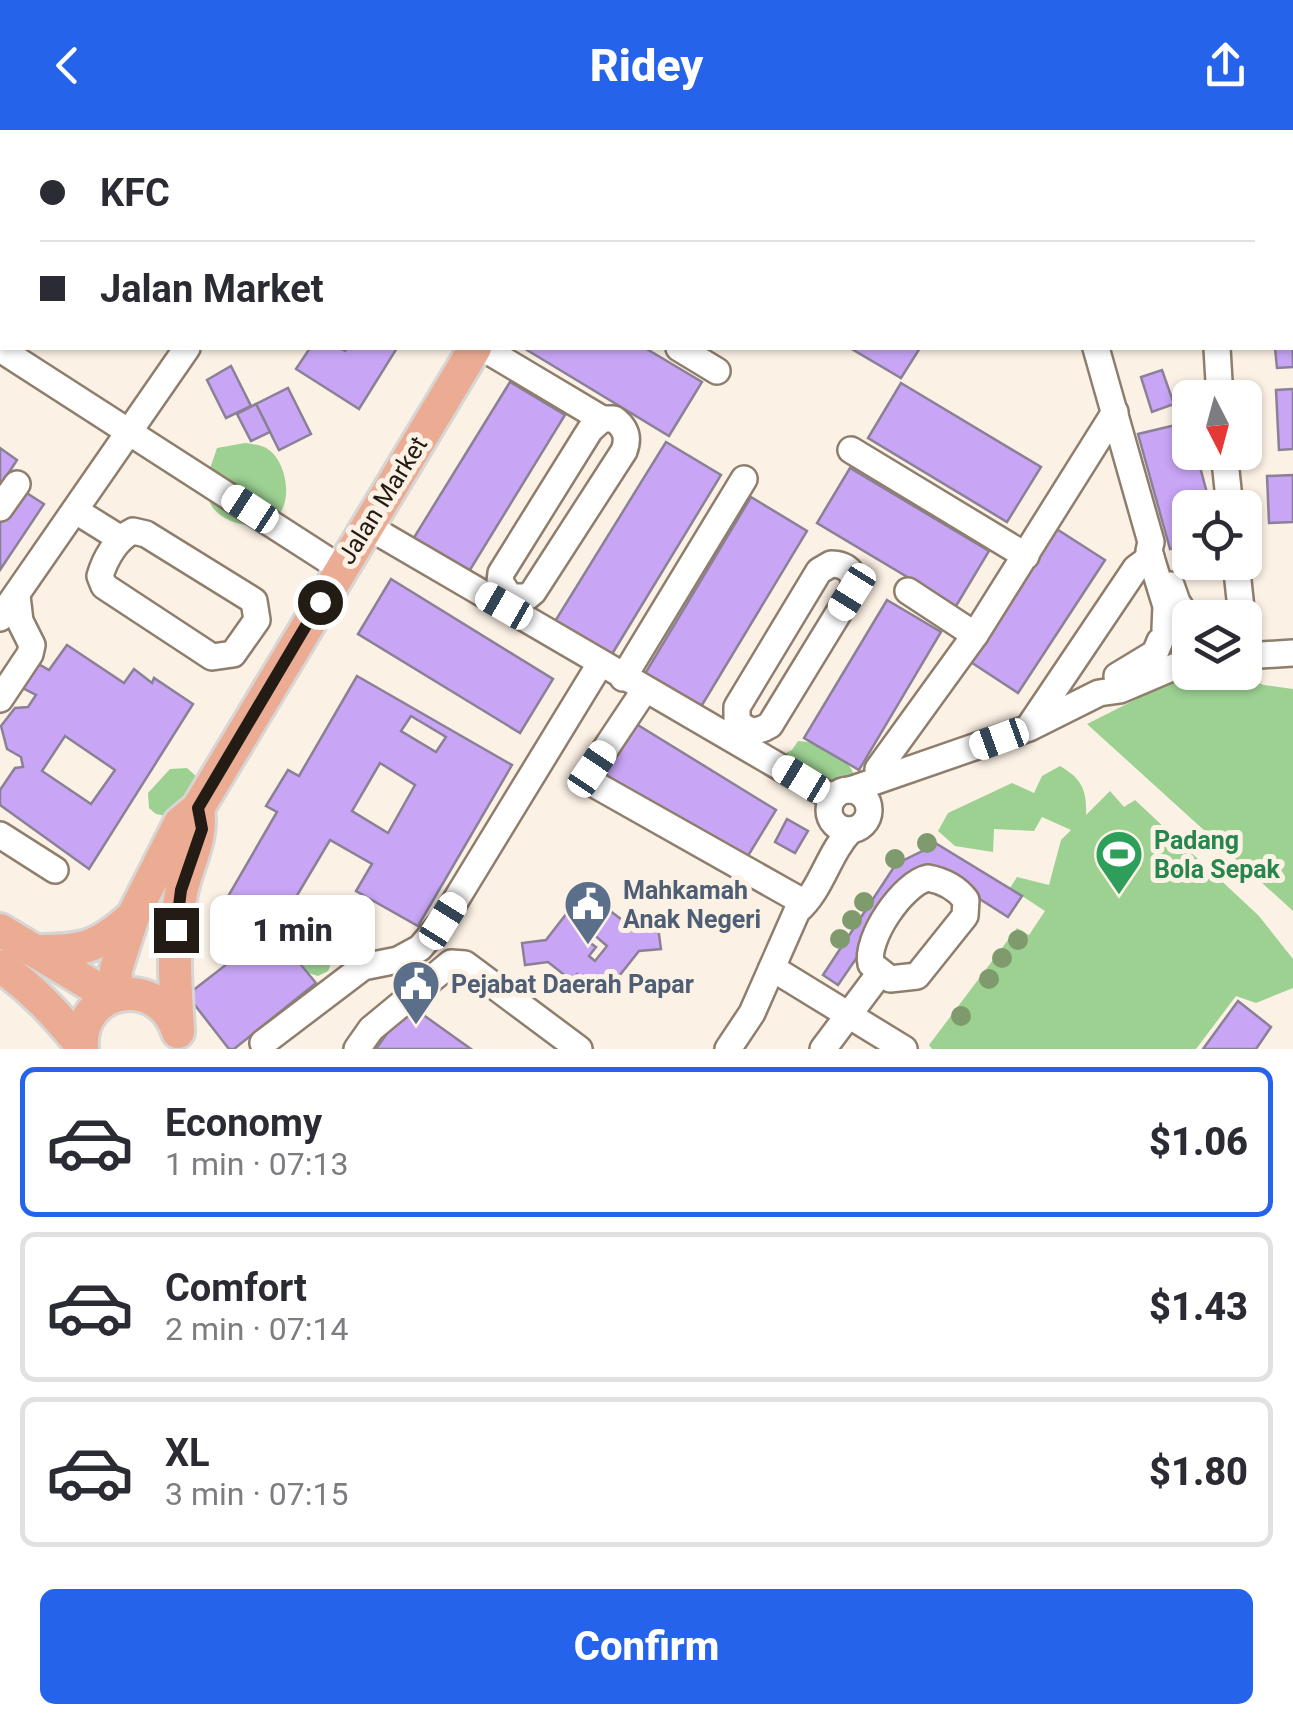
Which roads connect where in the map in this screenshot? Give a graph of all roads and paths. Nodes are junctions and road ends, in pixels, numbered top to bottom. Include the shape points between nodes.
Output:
1 (2, 350) edge
2 (186, 350) edge
3 (474, 350) edge
4 (487, 350) edge
5 (682, 350) edge
6 (1097, 350) edge
7 (1217, 350) edge
8 (717, 370) dead end
9 (1219, 380) edge
10 (1115, 412) junction
11 (602, 419) junction
12 (128, 431) junction
13 (851, 450) dead end
14 (744, 478) dead end
15 (17, 484) dead end
16 (0, 508) edge
17 (76, 511) junction
18 (367, 526) junction
19 (121, 539) junction
20 (1151, 549) junction
21 (1026, 556) junction
22 (340, 568) junction
23 (908, 592) dead end
24 (17, 596) junction
25 (507, 601) junction
26 (0, 618) edge
27 (1172, 620) edge
28 (1172, 634) edge
29 (975, 635) junction
30 (1262, 646) edge
31 (1287, 653) edge
32 (1262, 655) edge
33 (600, 664) junction
34 (1172, 668) edge
35 (634, 684) junction
36 (1099, 693) junction
37 (0, 700) edge
38 (1028, 728) junction
39 (741, 735) junction
40 (878, 769) dead end
41 (198, 808) junction
42 (846, 810) junction
43 (0, 835) edge
44 (55, 870) dead end
45 (796, 905) junction
46 (133, 916) junction
47 (0, 930) edge
48 (34, 951) junction
49 (0, 966) edge
50 (772, 968) junction
51 (880, 973) dead end
52 (113, 996) junction
53 (849, 1014) junction
54 (180, 1042) edge
55 (264, 1043) dead end
56 (82, 1047) edge
57 (735, 1047) edge
58 (357, 1049) edge
59 (578, 1049) edge
60 (823, 1049) edge
61 (904, 1049) edge

1 - 12 street
2 - 12 street
3 - 18 main road, Jalan Market
4 - 11 street
5 - 8 street
6 - 10 street
7 - 9 street
10 - 20 street
10 - 21 street
11 - 25 street via 501,574
11 - 25 street via 624,428 624,451 533,592
12 - 17 street
12 - 22 street
13 - 21 street
14 - 35 street
15 - 16 street
17 - 19 street
17 - 24 street
18 - 22 main road, Jalan Market
18 - 25 street
19 - 19 street via 104,564 104,586 212,658 233,654 257,620 254,601 146,534
20 - 27 street
20 - 38 street
21 - 29 street
22 - 41 main road, Jalan Market
23 - 29 street
24 - 26 street
24 - 37 street via 32,646
25 - 33 street
28 - 36 street
29 - 40 street
30 - 31 street
31 - 32 street
33 - 35 street
33 - 55 street via 420,948 363,967
34 - 36 street
35 - 39 street
35 - 45 street via 592,769 594,784
36 - 38 street
38 - 42 street via 940,761 876,808
39 - 39 street via 737,707 819,571 836,564 847,568 855,579 852,592 770,725
39 - 42 street
41 - 46 main road, Jalan Market via 180,823
41 - 54 main road, Jalan Market via 202,829 181,890 176,930
42 - 45 street via 842,838 807,903
43 - 44 street
45 - 50 street
46 - 48 main road via 92,947
46 - 52 main road, Jalan Market
47 - 48 main road
48 - 52 main road
49 - 56 main road via 51,1006
50 - 53 street
50 - 57 street
51 - 53 street
52 - 54 main road via 154,999
52 - 56 main road via 88,1017
53 - 60 street
53 - 61 street
58 - 59 street via 371,1029 452,963 466,964

